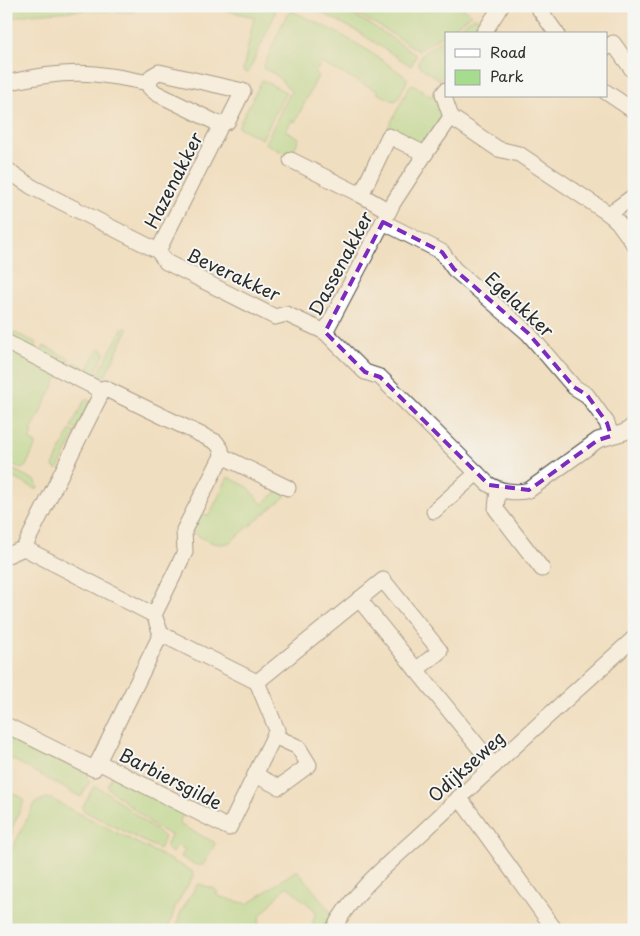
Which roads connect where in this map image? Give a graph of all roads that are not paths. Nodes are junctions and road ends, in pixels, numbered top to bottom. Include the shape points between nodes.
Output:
1 (501, 6) edge
2 (537, 6) edge
3 (484, 32) edge
4 (556, 32) edge
5 (608, 47) edge
6 (634, 72) edge
7 (6, 83) edge
8 (149, 83) junction
9 (608, 93) edge
10 (445, 98) edge
11 (634, 111) edge
12 (451, 117) junction
13 (221, 125) junction
14 (425, 154) junction
15 (291, 160) dead end
16 (6, 169) edge
17 (361, 195) junction
18 (634, 196) edge
19 (609, 214) junction
20 (386, 216) junction
21 (634, 244) edge
22 (158, 251) junction
23 (325, 332) junction
24 (6, 342) edge
25 (103, 389) junction
26 (634, 425) edge
27 (611, 436) junction
28 (222, 456) junction
29 (476, 473) junction
30 (288, 488) dead end
31 (498, 489) junction
32 (434, 511) dead end
33 (24, 548) junction
34 (6, 556) edge
35 (542, 569) dead end
36 (360, 599) junction
37 (154, 615) junction
38 (161, 634) junction
39 (634, 638) edge
40 (416, 670) junction
41 (257, 682) junction
42 (6, 725) edge
43 (274, 736) junction
44 (98, 762) junction
45 (494, 766) junction
46 (255, 775) junction
47 (460, 798) junction
48 (332, 930) edge
49 (556, 930) edge

1 - 3 street
2 - 4 street
5 - 6 street via 613,43
7 - 8 street via 38,76 94,74
8 - 13 street, Hazenakker via 156,93
8 - 13 street, Hazenakker via 158,72 243,91 228,121
9 - 11 street
10 - 12 street
12 - 14 street, Dassenakker
12 - 19 street via 498,149 519,154
13 - 22 street, Hazenakker
14 - 17 street, Dassenakker via 389,136
14 - 20 street, Dassenakker
15 - 17 street, Dassenakker
16 - 22 street, Beverakker via 32,187
17 - 20 street, Dassenakker
18 - 19 street
19 - 21 street
20 - 23 street, Dassenakker
20 - 27 street, Egelakker via 442,252 454,269 528,333 574,387 587,395 607,423
22 - 23 street, Beverakker via 166,262 275,317 286,314
23 - 29 street, Beverakker via 365,372 380,377
24 - 25 street
25 - 28 street via 216,442
25 - 33 street
26 - 27 street
27 - 31 street via 598,440 529,490
28 - 30 street
28 - 37 street via 184,530 185,552
29 - 31 street, Beverakker
29 - 32 street
31 - 35 street via 496,510
33 - 34 street
33 - 37 street
36 - 40 street
36 - 40 street via 383,580 440,651
36 - 41 street
37 - 38 street
38 - 41 street
38 - 44 street, Barbiersgilde
39 - 45 street, Odijkseweg
40 - 45 street
41 - 43 street via 277,730
42 - 44 street, Barbiersgilde via 94,769
43 - 46 street, Barbiersgilde
43 - 46 street via 298,747 309,765 279,788
44 - 46 street, Barbiersgilde via 229,828
45 - 47 street, Odijkseweg
47 - 48 street, Odijkseweg via 364,887
47 - 49 street

